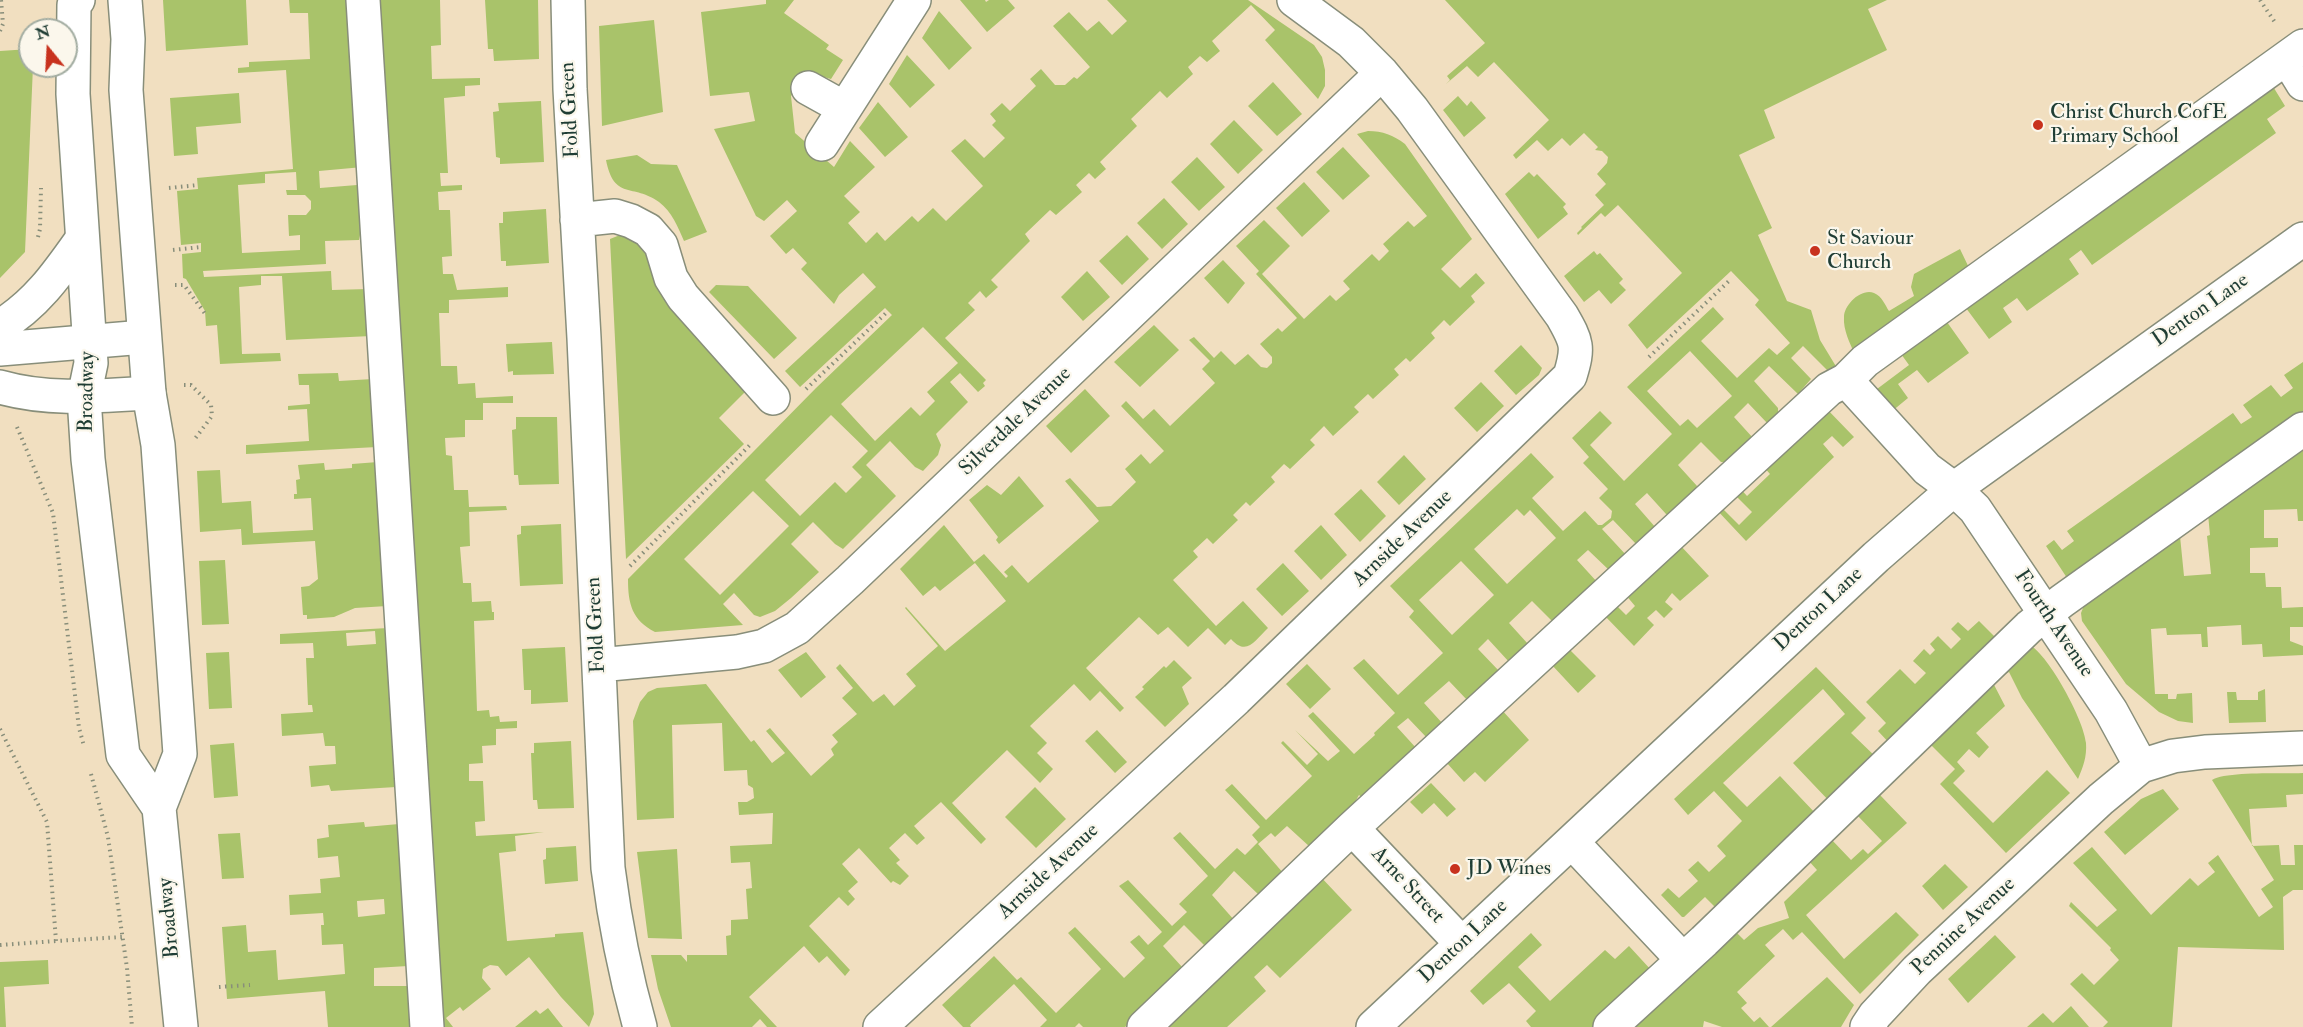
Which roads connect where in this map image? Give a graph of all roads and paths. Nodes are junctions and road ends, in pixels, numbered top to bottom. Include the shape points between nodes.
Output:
1 (1, 0) edge
2 (78, 0) edge
3 (125, 0) edge
4 (363, 0) edge
5 (568, 0) edge
6 (914, 0) edge
7 (1294, 0) edge
8 (0, 30) edge
9 (2298, 63) edge
10 (1382, 73) junction
11 (808, 88) dead end
12 (844, 108) junction
13 (822, 144) dead end
14 (41, 183) dead end
15 (198, 185) dead end
16 (169, 188) dead end
17 (577, 220) junction
18 (82, 239) junction
19 (2303, 239) edge
20 (37, 241) dead end
21 (201, 247) dead end
22 (173, 250) dead end
23 (1730, 280) dead end
24 (175, 285) dead end
25 (886, 313) dead end
26 (206, 315) dead end
27 (0, 326) edge
28 (144, 337) junction
29 (89, 342) junction
30 (0, 349) edge
31 (1649, 357) dead end
32 (1846, 380) junction
33 (181, 385) dead end
34 (0, 387) edge
35 (149, 393) junction
36 (84, 397) junction
37 (786, 397) joint
38 (2303, 429) edge
39 (192, 443) dead end
40 (750, 445) dead end
41 (1954, 489) junction
42 (629, 568) dead end
43 (2047, 613) junction
44 (599, 664) junction
45 (0, 729) edge
46 (2303, 748) edge
47 (2141, 766) junction
48 (159, 808) junction
49 (1352, 828) junction
50 (1572, 842) junction
51 (122, 937) dead end
52 (57, 941) junction
53 (1462, 944) junction
54 (0, 945) edge
55 (1683, 960) junction
56 (250, 985) dead end
57 (219, 987) dead end
58 (181, 1027) edge
59 (427, 1027) edge
60 (640, 1027) edge
61 (880, 1027) edge
62 (1144, 1027) edge
63 (1373, 1027) edge
64 (1610, 1027) edge
65 (1867, 1027) edge

1 - 8 path
2 - 18 main road, Broadway via 74,5 73,93
3 - 28 main road, Broadway via 126,90
4 - 59 main road
5 - 17 main road, Fold Green
6 - 12 main road
7 - 10 main road, Arnside Avenue via 1351,42
9 - 32 main road via 1875,354
10 - 44 main road, Silverdale Avenue via 797,628 764,646 737,652
10 - 61 main road, Arnside Avenue via 1562,316 1575,338 1576,357 1570,376 1263,673
11 - 12 main road
12 - 13 main road
14 - 20 path
15 - 16 path
17 - 37 main road via 615,216 648,230 661,245 671,278 683,297
17 - 44 main road, Fold Green
18 - 27 main road via 37,299
18 - 29 main road, Broadway
19 - 41 main road, Denton Lane
21 - 22 path
23 - 31 path
24 - 26 path via 184,285
25 - 37 path
28 - 29 main road
28 - 35 main road, Broadway
29 - 30 main road
29 - 36 main road, Broadway via 91,363
32 - 41 main road, Fourth Avenue via 1927,469
32 - 49 main road via 1829,389
33 - 39 path via 191,385 212,405 212,416
34 - 36 main road
35 - 36 main road
35 - 48 main road, Broadway via 158,445 180,754
36 - 48 main road, Broadway via 123,755
38 - 43 main road
40 - 42 path, Fold Green
41 - 43 main road, Fourth Avenue via 1975,509
41 - 50 main road, Denton Lane
43 - 47 main road, Fourth Avenue via 2111,711
43 - 55 main road
44 - 60 main road, Fold Green via 608,868 625,975
45 - 52 path via 47,822
46 - 47 main road via 2205,752
47 - 65 main road, Pennine Avenue via 1917,970
48 - 58 main road, Broadway
49 - 53 main road, Arne Street
49 - 62 main road
50 - 53 main road, Denton Lane
50 - 55 main road
51 - 52 path
52 - 54 path
53 - 63 main road, Denton Lane
55 - 64 main road
56 - 57 path

